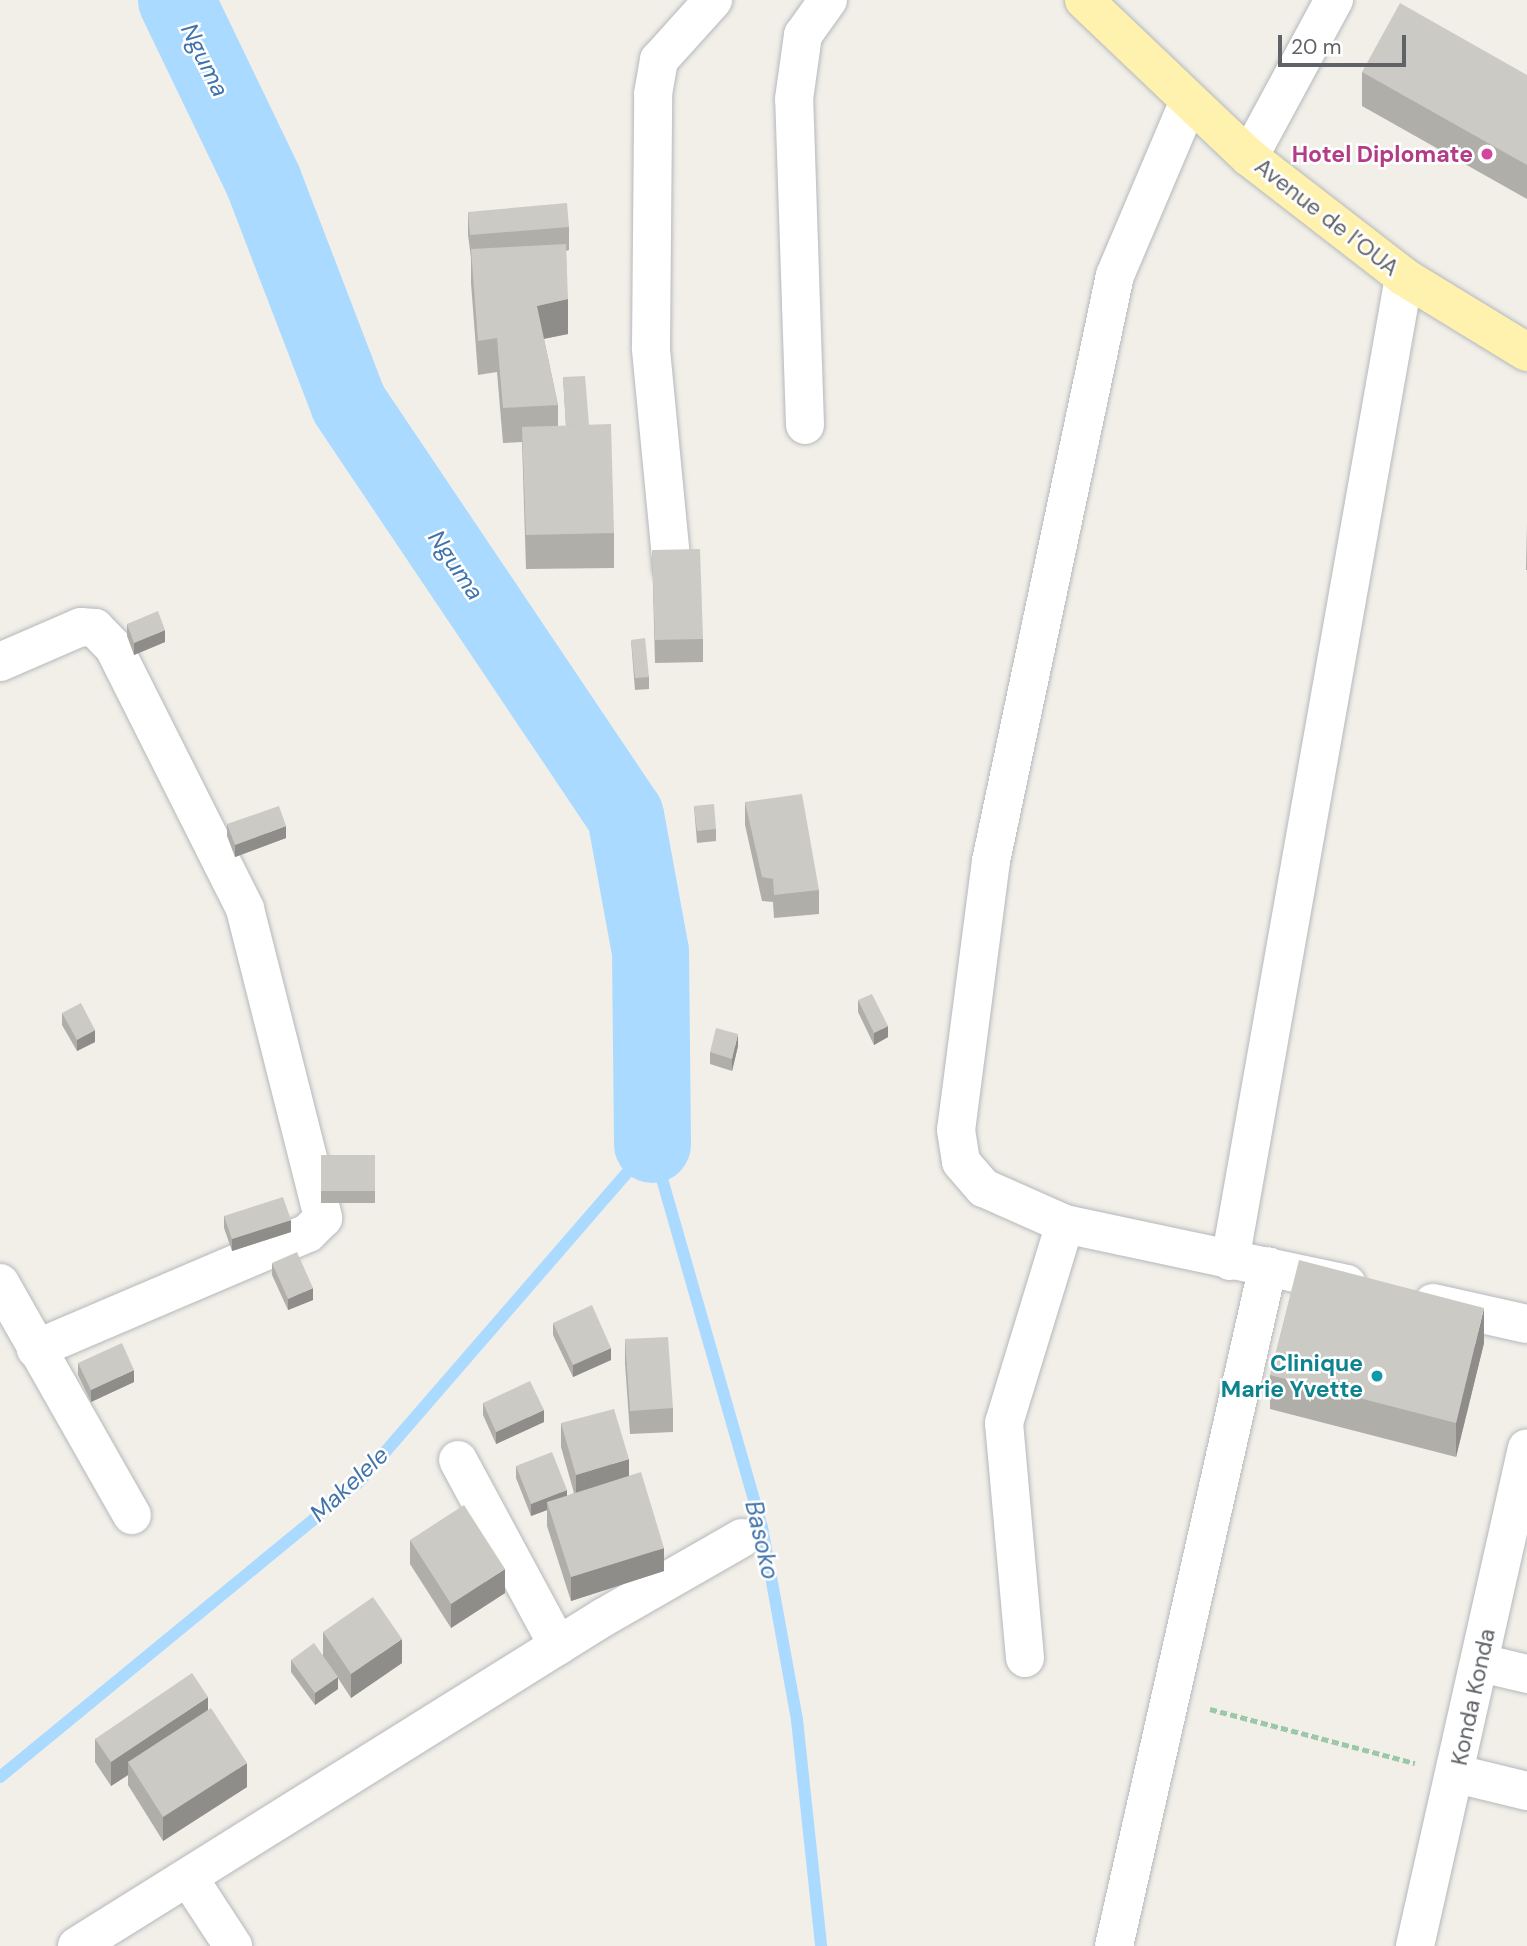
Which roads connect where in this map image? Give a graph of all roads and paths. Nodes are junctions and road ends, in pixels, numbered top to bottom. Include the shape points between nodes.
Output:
1 (713, 0) edge
2 (828, 0) edge
3 (1084, 0) edge
4 (1334, 0) edge
5 (1189, 101) junction
6 (1249, 157) junction
7 (1405, 277) junction
8 (1527, 352) edge
9 (805, 425) dead end
10 (672, 568) edge
11 (0, 662) edge
12 (1065, 1224) junction
13 (1230, 1261) junction
14 (1268, 1266) junction
15 (0, 1283) edge
16 (1527, 1324) edge
17 (36, 1349) junction
18 (1527, 1448) edge
19 (458, 1460) dead end
20 (132, 1515) dead end
21 (743, 1538) dead end
22 (558, 1646) junction
23 (1026, 1658) dead end
24 (1481, 1663) junction
25 (1527, 1674) edge
26 (1165, 1697) junction
27 (1457, 1774) junction
28 (1527, 1791) edge
29 (190, 1880) junction
30 (77, 1946) edge
31 (233, 1946) edge
32 (1114, 1946) edge
33 (1415, 1946) edge

1 - 10 street via 659,60 653,94 651,348
2 - 9 street via 803,35 794,99
3 - 5 main road, Avenue de l’OUA
4 - 6 street
5 - 6 main road, Avenue de l’OUA
5 - 12 street via 1115,275 991,861 956,1130 961,1162 984,1188
6 - 7 main road, Avenue de l’OUA
7 - 8 main road, Avenue de l’OUA
7 - 13 street
11 - 17 street via 81,627 95,628 114,648 245,909 323,1218 309,1233
12 - 13 street
12 - 23 street via 1004,1423
13 - 14 street
14 - 16 street
14 - 26 street
15 - 17 street
17 - 20 street
18 - 24 street, Konda Konda
19 - 22 street
21 - 22 street
22 - 29 street
24 - 25 street
24 - 27 street, Konda Konda
26 - 27 path
26 - 32 street
27 - 28 street
27 - 33 street, Konda Konda
29 - 30 street
29 - 31 street

